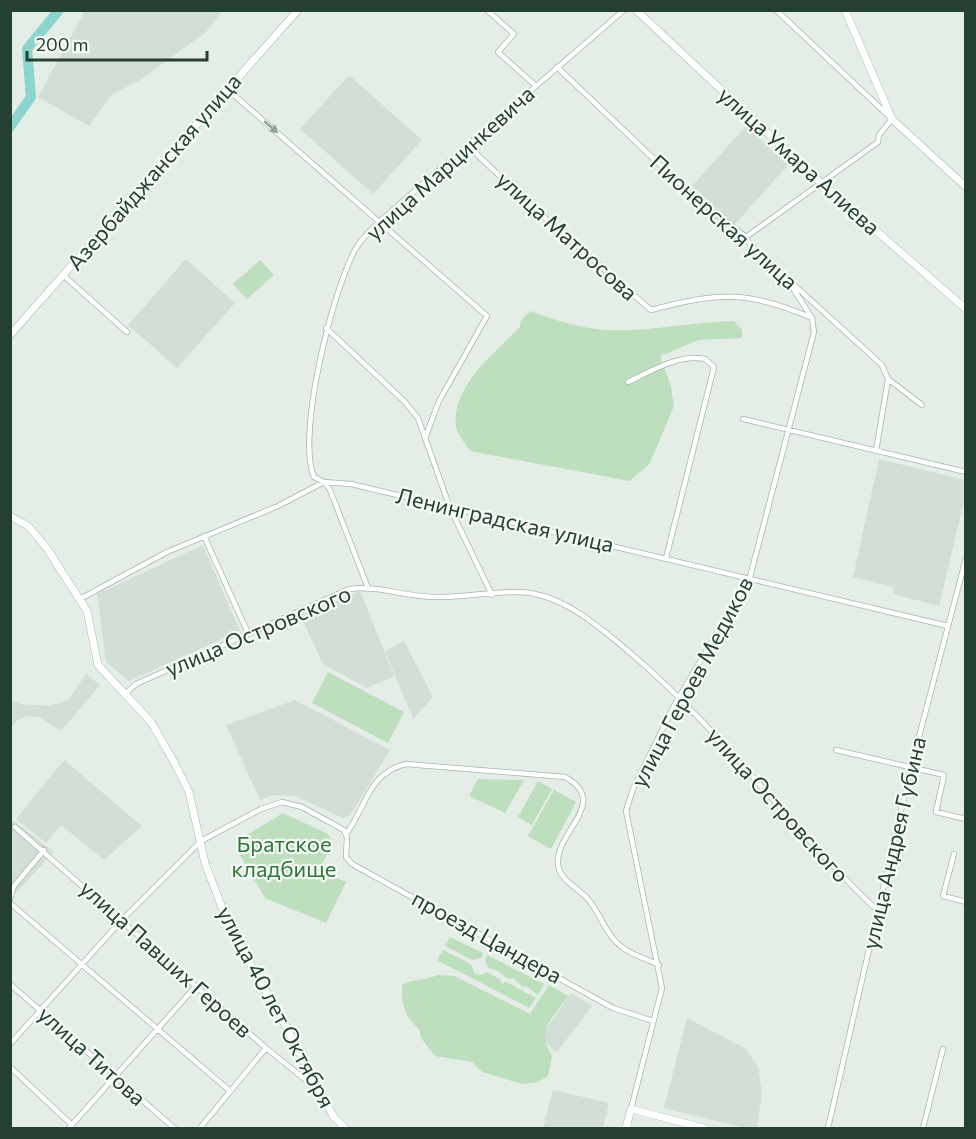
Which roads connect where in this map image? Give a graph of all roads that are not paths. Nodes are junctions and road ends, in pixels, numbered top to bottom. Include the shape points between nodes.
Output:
1 (298, 10) edge
2 (487, 10) edge
3 (624, 10) edge
4 (636, 10) edge
5 (776, 10) edge
6 (845, 10) edge
7 (557, 68) junction
8 (536, 86) junction
9 (227, 89) junction
10 (892, 119) junction
11 (467, 145) junction
12 (821, 183) junction
13 (966, 187) edge
14 (379, 222) junction
15 (746, 237) junction
16 (63, 275) junction
17 (787, 279) junction
18 (966, 309) edge
19 (812, 318) junction
20 (326, 328) junction
21 (127, 332) dead end
22 (10, 335) edge
23 (888, 379) junction
24 (628, 382) dead end
25 (922, 405) dead end
26 (743, 419) dead end
27 (788, 431) junction
28 (425, 438) junction
29 (876, 451) junction
30 (966, 472) edge
31 (324, 482) junction
32 (450, 508) junction
33 (10, 516) edge
34 (204, 536) junction
35 (666, 558) junction
36 (966, 558) edge
37 (750, 577) junction
38 (368, 588) junction
39 (492, 595) junction
40 (80, 599) junction
41 (948, 626) junction
42 (248, 633) junction
43 (126, 693) junction
44 (679, 696) junction
45 (836, 750) dead end
46 (911, 767) junction
47 (966, 819) edge
48 (15, 827) dead end
49 (346, 834) junction
50 (201, 841) junction
51 (44, 850) junction
52 (954, 854) dead end
53 (10, 901) edge
54 (966, 902) edge
55 (879, 912) junction
56 (121, 921) junction
57 (80, 965) junction
58 (659, 965) junction
59 (10, 984) edge
60 (196, 986) junction
61 (39, 1009) junction
62 (653, 1021) junction
63 (159, 1030) junction
64 (10, 1044) edge
65 (266, 1048) junction
66 (943, 1049) dead end
67 (10, 1067) edge
68 (115, 1077) junction
69 (318, 1089) junction
70 (230, 1092) junction
71 (631, 1109) junction
72 (71, 1126) edge
73 (174, 1128) edge
74 (200, 1128) edge
75 (345, 1128) edge
76 (626, 1128) edge
77 (704, 1128) edge
78 (828, 1128) edge
79 (923, 1128) edge

1 - 9 main road, Азербайджанская улица
2 - 8 street via 514,34 498,52
3 - 7 street, улица Марцинкевича
4 - 12 main road, улица Умара Алиева
5 - 10 street
6 - 10 main road
7 - 8 street, улица Марцинкевича
7 - 15 street, Пионерская улица via 694,197
8 - 11 street, улица Марцинкевича
9 -> 14 street
9 - 16 main road, Азербайджанская улица
10 - 12 street via 878,142
10 - 13 main road
11 - 14 street, улица Марцинкевича
11 - 19 street, улица Матросова via 651,310 689,300 732,296 777,303
12 - 15 street
12 - 18 main road, улица Умара Алиева
14 - 20 street, улица Марцинкевича via 356,247
14 - 28 street via 487,316 439,401
15 - 17 street, Пионерская улица
16 - 21 street
16 - 22 main road, Азербайджанская улица
17 - 19 street
17 - 23 street, Пионерская улица via 882,365
19 - 27 street, улица Героев Медиков via 814,332
20 - 28 street via 404,401 418,418
20 - 31 street, улица Марцинкевича via 309,438 312,472
23 - 25 street, Пионерская улица
23 - 29 street
24 - 35 street via 663,365 690,359 705,359 714,367
26 - 27 street
27 - 29 street
27 - 37 street, улица Героев Медиков
28 - 32 street
29 - 30 street
31 - 32 street, Ленинградская улица via 351,484
31 - 34 street via 278,506
31 - 38 street, улица Марцинкевича
32 - 35 street, Ленинградская улица
32 - 39 street
33 - 40 main road, улица 40 лет Октября via 34,531
34 - 40 street
34 - 42 street
35 - 37 street, Ленинградская улица
36 - 41 street, улица Андрея Губина
37 - 41 street, Ленинградская улица
37 - 44 street, улица Героев Медиков
38 - 39 street, улица Островского via 435,597
38 - 42 street, улица Островского via 349,589
39 - 44 street, улица Островского via 533,593 562,604 604,632
40 - 43 main road, улица 40 лет Октября via 90,621 98,665
41 - 46 street, улица Андрея Губина
42 - 43 street, улица Островского via 136,684
43 - 50 main road, улица 40 лет Октября via 156,729 174,762 189,792
44 - 55 street, улица Островского via 848,884
44 - 58 street, улица Героев Медиков via 626,811
45 - 46 street
46 - 47 street via 944,775 936,812
46 - 55 street, улица Андрея Губина
48 - 51 street, улица Павших Героев
49 - 50 street via 302,807 282,802
49 - 58 street via 380,775 390,768 406,764 565,777 582,790 584,798 581,813 560,849 558,865 562,877 588,898 620,946
49 - 62 street, проезд Цандера via 346,857 352,864 613,1008
50 - 56 street
50 - 69 main road, улица 40 лет Октября via 229,926
51 - 53 street via 14,886
51 - 56 street, улица Павших Героев
52 - 54 street via 943,896
53 - 57 street
55 - 78 street, улица Андрея Губина
56 - 57 street
56 - 60 street, улица Павших Героев
57 - 61 street
57 - 63 street
58 - 62 street, улица Героев Медиков via 662,988
59 - 61 street, улица Титова
60 - 63 street
60 - 65 street, улица Павших Героев
61 - 64 street
61 - 68 street, улица Титова
62 - 71 street, улица Героев Медиков
63 - 68 street
63 - 70 street
65 - 69 street, улица Павших Героев
65 - 70 street
66 - 79 street
67 - 72 street
68 - 72 street
68 - 73 street, улица Титова
69 - 75 main road, улица 40 лет Октября
70 - 74 street
71 - 76 main road, улица Героев Медиков
71 - 77 main road

